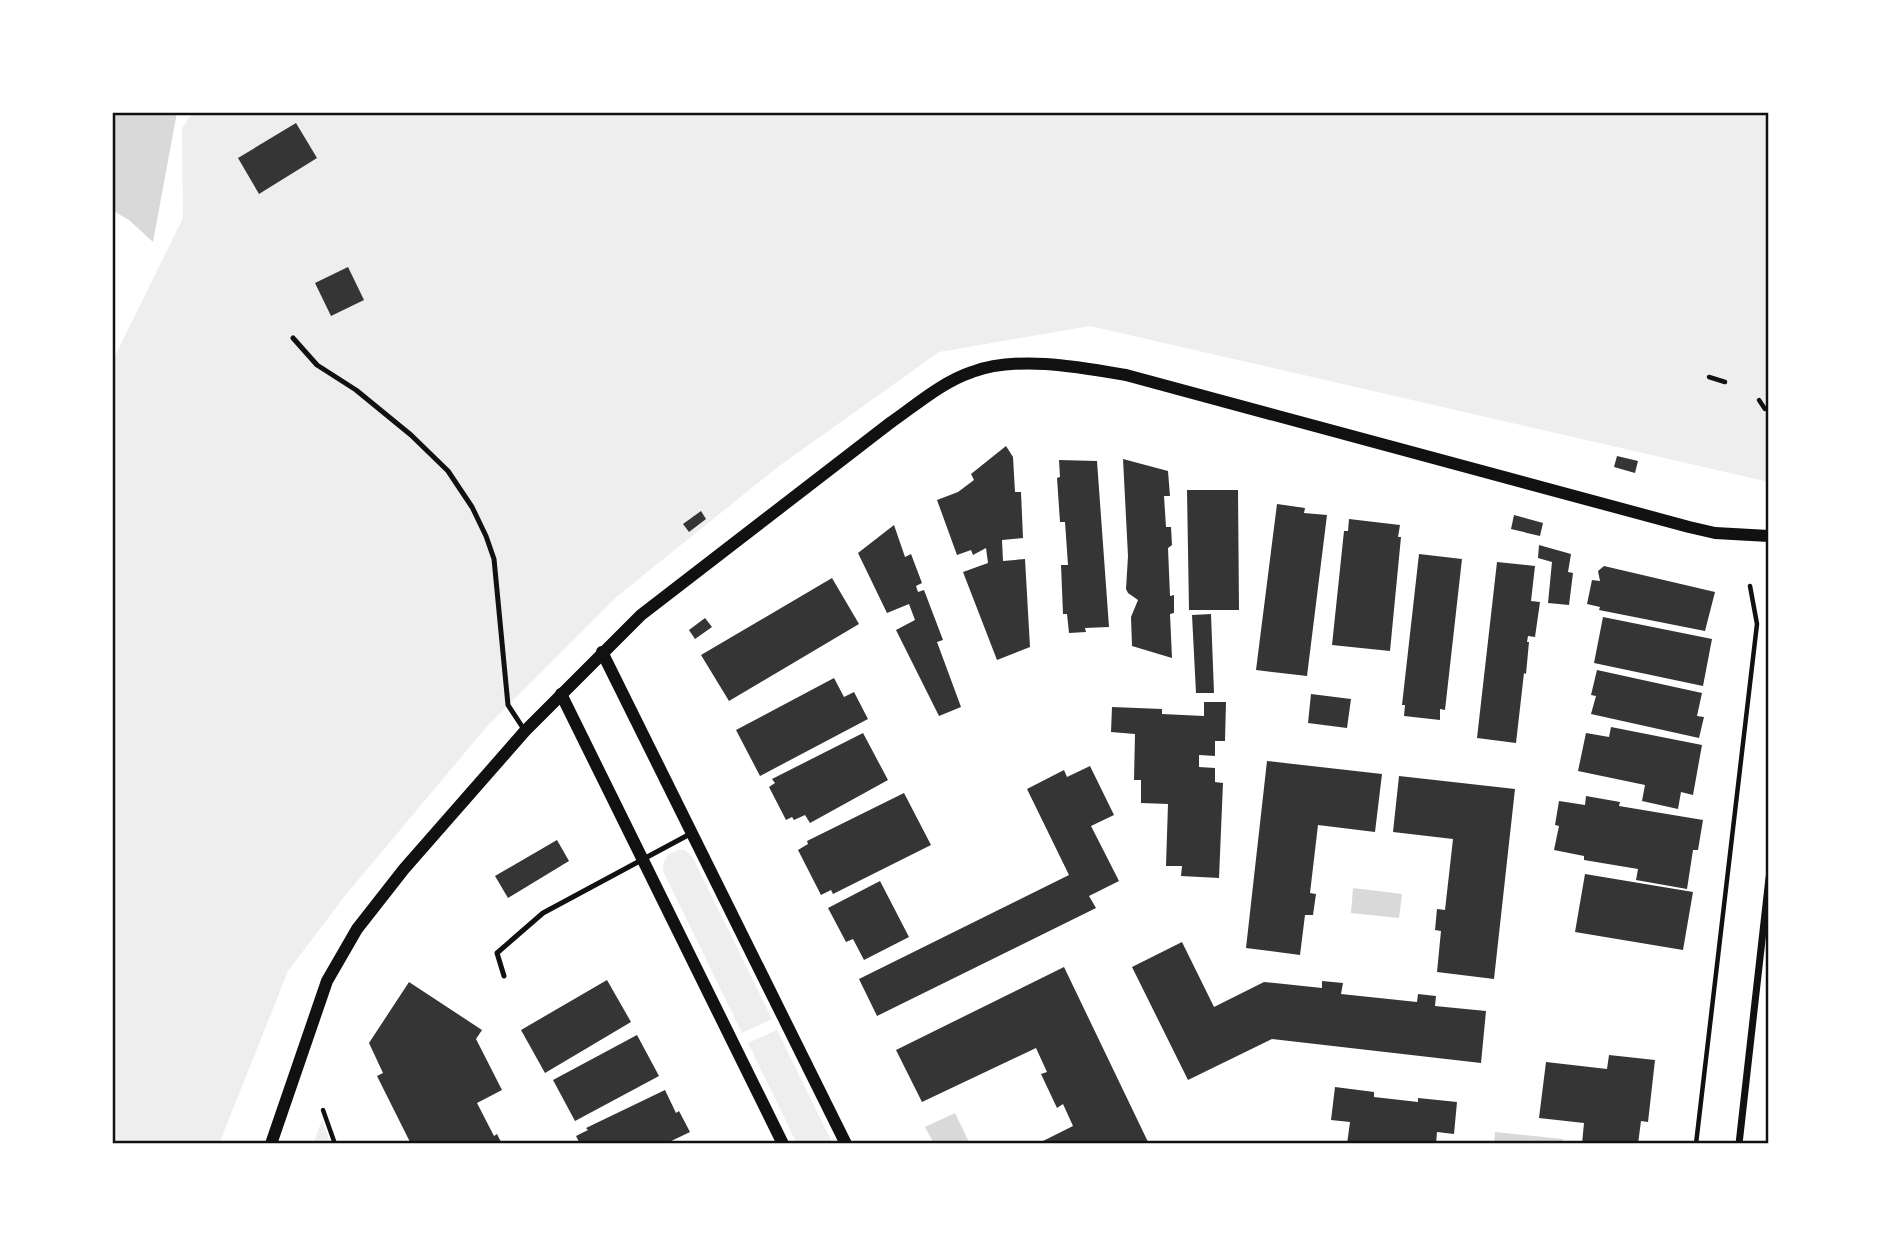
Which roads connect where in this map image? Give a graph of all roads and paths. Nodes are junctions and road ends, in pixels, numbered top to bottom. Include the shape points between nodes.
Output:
1 (293, 338) dead end
2 (1709, 377) dead end
3 (1726, 382) dead end
4 (1759, 400) dead end
5 (1765, 409) dead end
6 (1769, 536) edge
7 (1750, 586) dead end
8 (602, 652) junction
9 (561, 694) junction
10 (525, 730) junction
11 (692, 833) junction
12 (643, 859) junction
13 (1769, 878) edge
14 (505, 976) dead end
15 (323, 1110) dead end
16 (271, 1144) edge
17 (335, 1144) edge
18 (783, 1144) edge
19 (846, 1144) edge
20 (1696, 1144) edge
21 (1739, 1144) edge

1 - 10 lane via 317,365 411,435 448,471 472,507 494,559 508,705
2 - 3 path
4 - 5 path
6 - 8 street via 1689,527 1126,375 1072,366 993,366 949,383 890,423 641,615
7 - 20 path via 1757,624
8 - 9 street
8 - 11 street
9 - 10 street
9 - 12 street
10 - 16 street via 357,929 327,981
11 - 12 lane
11 - 19 street
12 - 14 lane via 542,913 497,953
12 - 18 street
13 - 21 street
15 - 17 path

